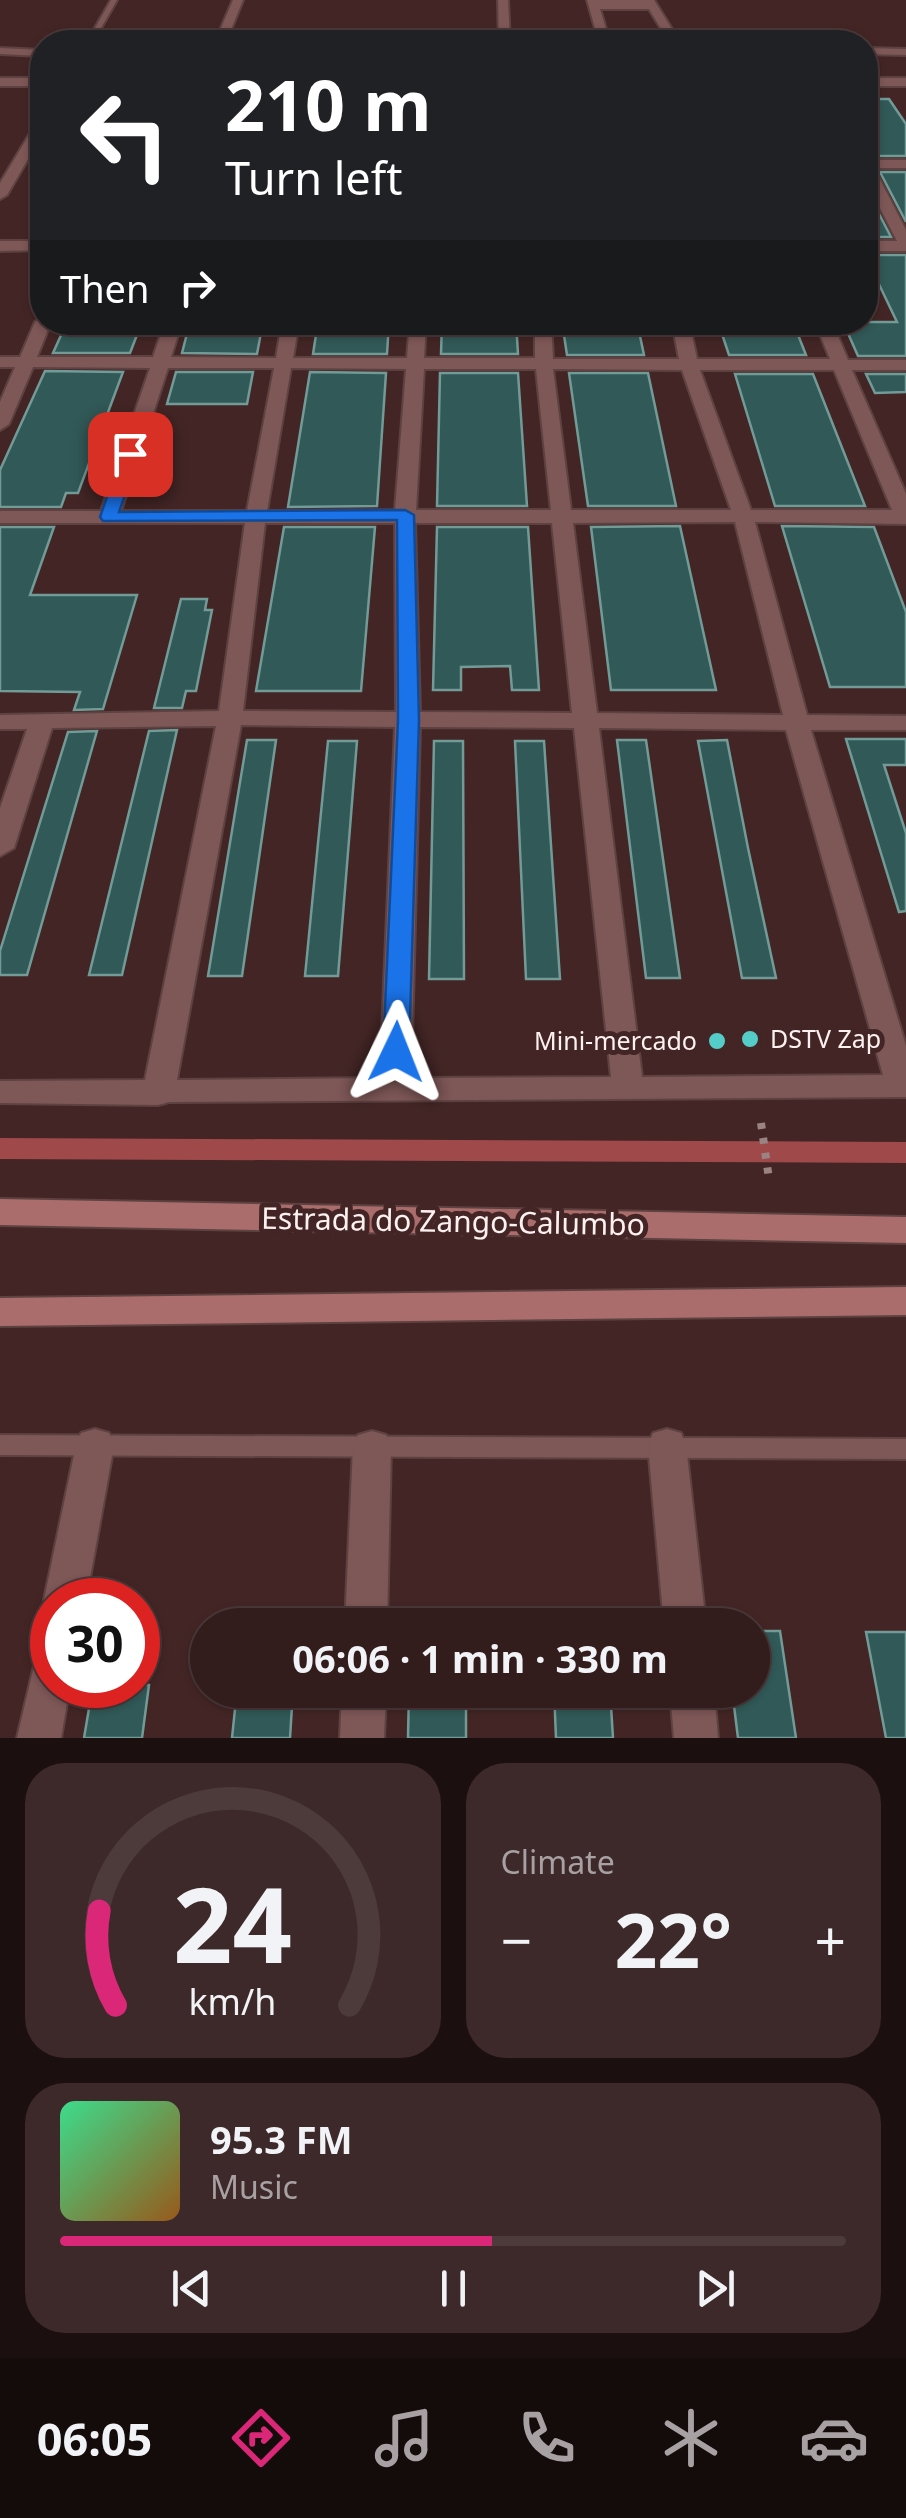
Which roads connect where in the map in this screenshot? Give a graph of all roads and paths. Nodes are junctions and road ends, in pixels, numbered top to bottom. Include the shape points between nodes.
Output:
1 (114, 0) edge
2 (238, 0) edge
3 (503, 0) edge
4 (592, 3) edge
5 (651, 3) edge
6 (97, 30) edge
7 (225, 30) edge
8 (504, 30) edge
9 (600, 30) edge
10 (667, 30) edge
11 (0, 51) edge
12 (878, 51) edge
13 (30, 52) edge
14 (906, 52) edge
15 (0, 82) edge
16 (30, 82) edge
17 (878, 82) edge
18 (905, 83) edge
19 (30, 146) edge
20 (0, 163) edge
21 (20, 163) junction
22 (30, 163) edge
23 (906, 164) edge
24 (878, 165) edge
25 (878, 191) edge
26 (0, 195) edge
27 (0, 246) edge
28 (30, 246) edge
29 (878, 246) edge
30 (906, 246) edge
31 (37, 335) edge
32 (170, 335) edge
33 (289, 335) edge
34 (418, 335) edge
35 (543, 335) edge
36 (683, 335) edge
37 (828, 335) edge
38 (163, 360) junction
39 (284, 361) junction
40 (0, 362) edge
41 (24, 362) junction
42 (417, 362) junction
43 (544, 364) junction
44 (689, 365) junction
45 (841, 365) junction
46 (906, 365) edge
47 (0, 424) edge
48 (256, 515) junction
49 (405, 515) junction
50 (743, 515) junction
51 (563, 516) junction
52 (0, 517) edge
53 (109, 517) junction
54 (906, 517) edge
55 (230, 718) junction
56 (408, 720) junction
57 (42, 721) junction
58 (584, 721) junction
59 (0, 722) edge
60 (797, 723) junction
61 (906, 723) edge
62 (0, 848) edge
63 (904, 1086) edge
64 (394, 1088) junction
65 (628, 1088) junction
66 (0, 1092) edge
67 (158, 1094) junction
68 (761, 1123) dead end
69 (769, 1179) dead end
70 (0, 1212) edge
71 (906, 1230) edge
72 (906, 1302) edge
73 (0, 1312) edge
74 (0, 1445) edge
75 (95, 1446) junction
76 (372, 1446) junction
77 (668, 1446) junction
78 (906, 1449) edge
79 (69, 1578) edge
80 (367, 1608) edge
81 (683, 1608) edge
82 (44, 1708) edge
83 (363, 1708) edge
84 (694, 1708) edge
85 (39, 1738) edge
86 (362, 1738) edge
87 (696, 1738) edge

1 - 6 lane
2 - 7 street
3 - 8 street
4 - 5 street
4 - 9 street
5 - 10 street
11 - 13 street
12 - 14 street
15 - 16 street
17 - 18 street
19 - 21 street
20 - 21 street
21 - 22 street
21 - 26 street
23 - 24 street
25 - 30 street
27 - 28 street
29 - 30 street
31 - 41 street
32 - 38 street
33 - 39 street
34 - 42 street
35 - 43 street
36 - 44 street
37 - 45 street
38 - 39 street
38 - 41 street
38 - 53 street
39 - 42 street
39 - 48 street
40 - 41 street
41 - 47 street
42 - 43 street
42 - 49 street
43 - 44 street
43 - 51 street
44 - 45 street
44 - 50 street
45 - 46 street
45 - 54 street
48 - 49 street
48 - 53 street
48 - 55 street
49 - 51 street
49 - 56 street
50 - 51 street
50 - 54 street
50 - 60 street
51 - 58 street
52 - 53 street
55 - 56 street
55 - 57 street
55 - 67 street
56 - 58 street
56 - 64 street
57 - 59 street
57 - 62 street
58 - 60 street
58 - 65 street
60 - 61 street
60 - 63 street
63 - 65 street
64 - 65 street
64 - 67 street
66 - 67 street
68 - 69 path
70 - 71 main road, Estrada do Zango-Calumbo
72 - 73 main road
74 - 75 lane
75 - 76 lane
75 - 79 street
76 - 77 lane
76 - 80 street
77 - 78 lane
77 - 81 street
82 - 85 street
83 - 86 street
84 - 87 street

